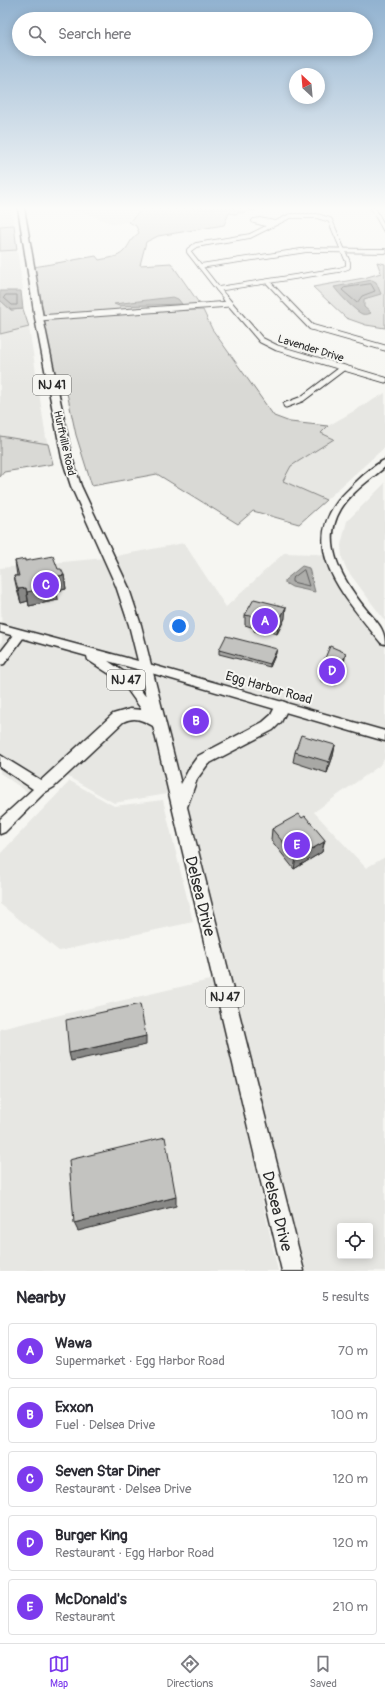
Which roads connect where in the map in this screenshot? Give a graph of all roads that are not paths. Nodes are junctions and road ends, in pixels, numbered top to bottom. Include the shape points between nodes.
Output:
1 (30, 267) edge
2 (201, 267) edge
3 (345, 267) edge
4 (268, 282) junction
5 (218, 288) junction
6 (230, 304) junction
7 (38, 318) junction
8 (385, 348) edge
9 (343, 368) junction
10 (385, 380) edge
11 (286, 405) dead end
12 (385, 463) edge
13 (0, 628) edge
14 (21, 634) junction
15 (385, 640) edge
16 (81, 650) junction
17 (0, 661) edge
18 (145, 666) junction
19 (282, 706) junction
20 (159, 723) junction
21 (385, 736) edge
22 (0, 760) edge
23 (42, 788) junction
24 (179, 809) junction
25 (0, 828) edge
26 (293, 1271) edge

1 - 7 main road, Hurffville Road / NJ 41
2 - 5 street, Lavender Drive
3 - 4 street
4 - 5 street
4 - 8 street via 311,327
5 - 6 street, Lavender Drive
6 - 7 street
6 - 9 street, Lavender Drive via 251,331 264,342
7 - 18 main road, Hurffville Road / NJ 41 via 67,458 76,486 122,586
9 - 10 street, Lavender Drive
9 - 11 street via 302,399
12 - 15 main road via 341,502 330,521 328,538 329,556 334,571
13 - 14 main road, NJ 47
14 - 16 main road, NJ 47
14 - 17 main road
16 - 18 main road, NJ 47
16 - 20 main road, NJ 47 via 126,679
18 - 19 main road, Egg Harbor Road
18 - 20 main road, Delsea Drive / NJ 47
19 - 21 main road, Egg Harbor Road
19 - 24 main road via 268,726 203,760 190,778
20 - 23 main road via 136,713 128,713 118,718
20 - 24 main road, Delsea Drive / NJ 47
22 - 23 main road
23 - 25 main road
24 - 26 main road, Delsea Drive / NJ 47

